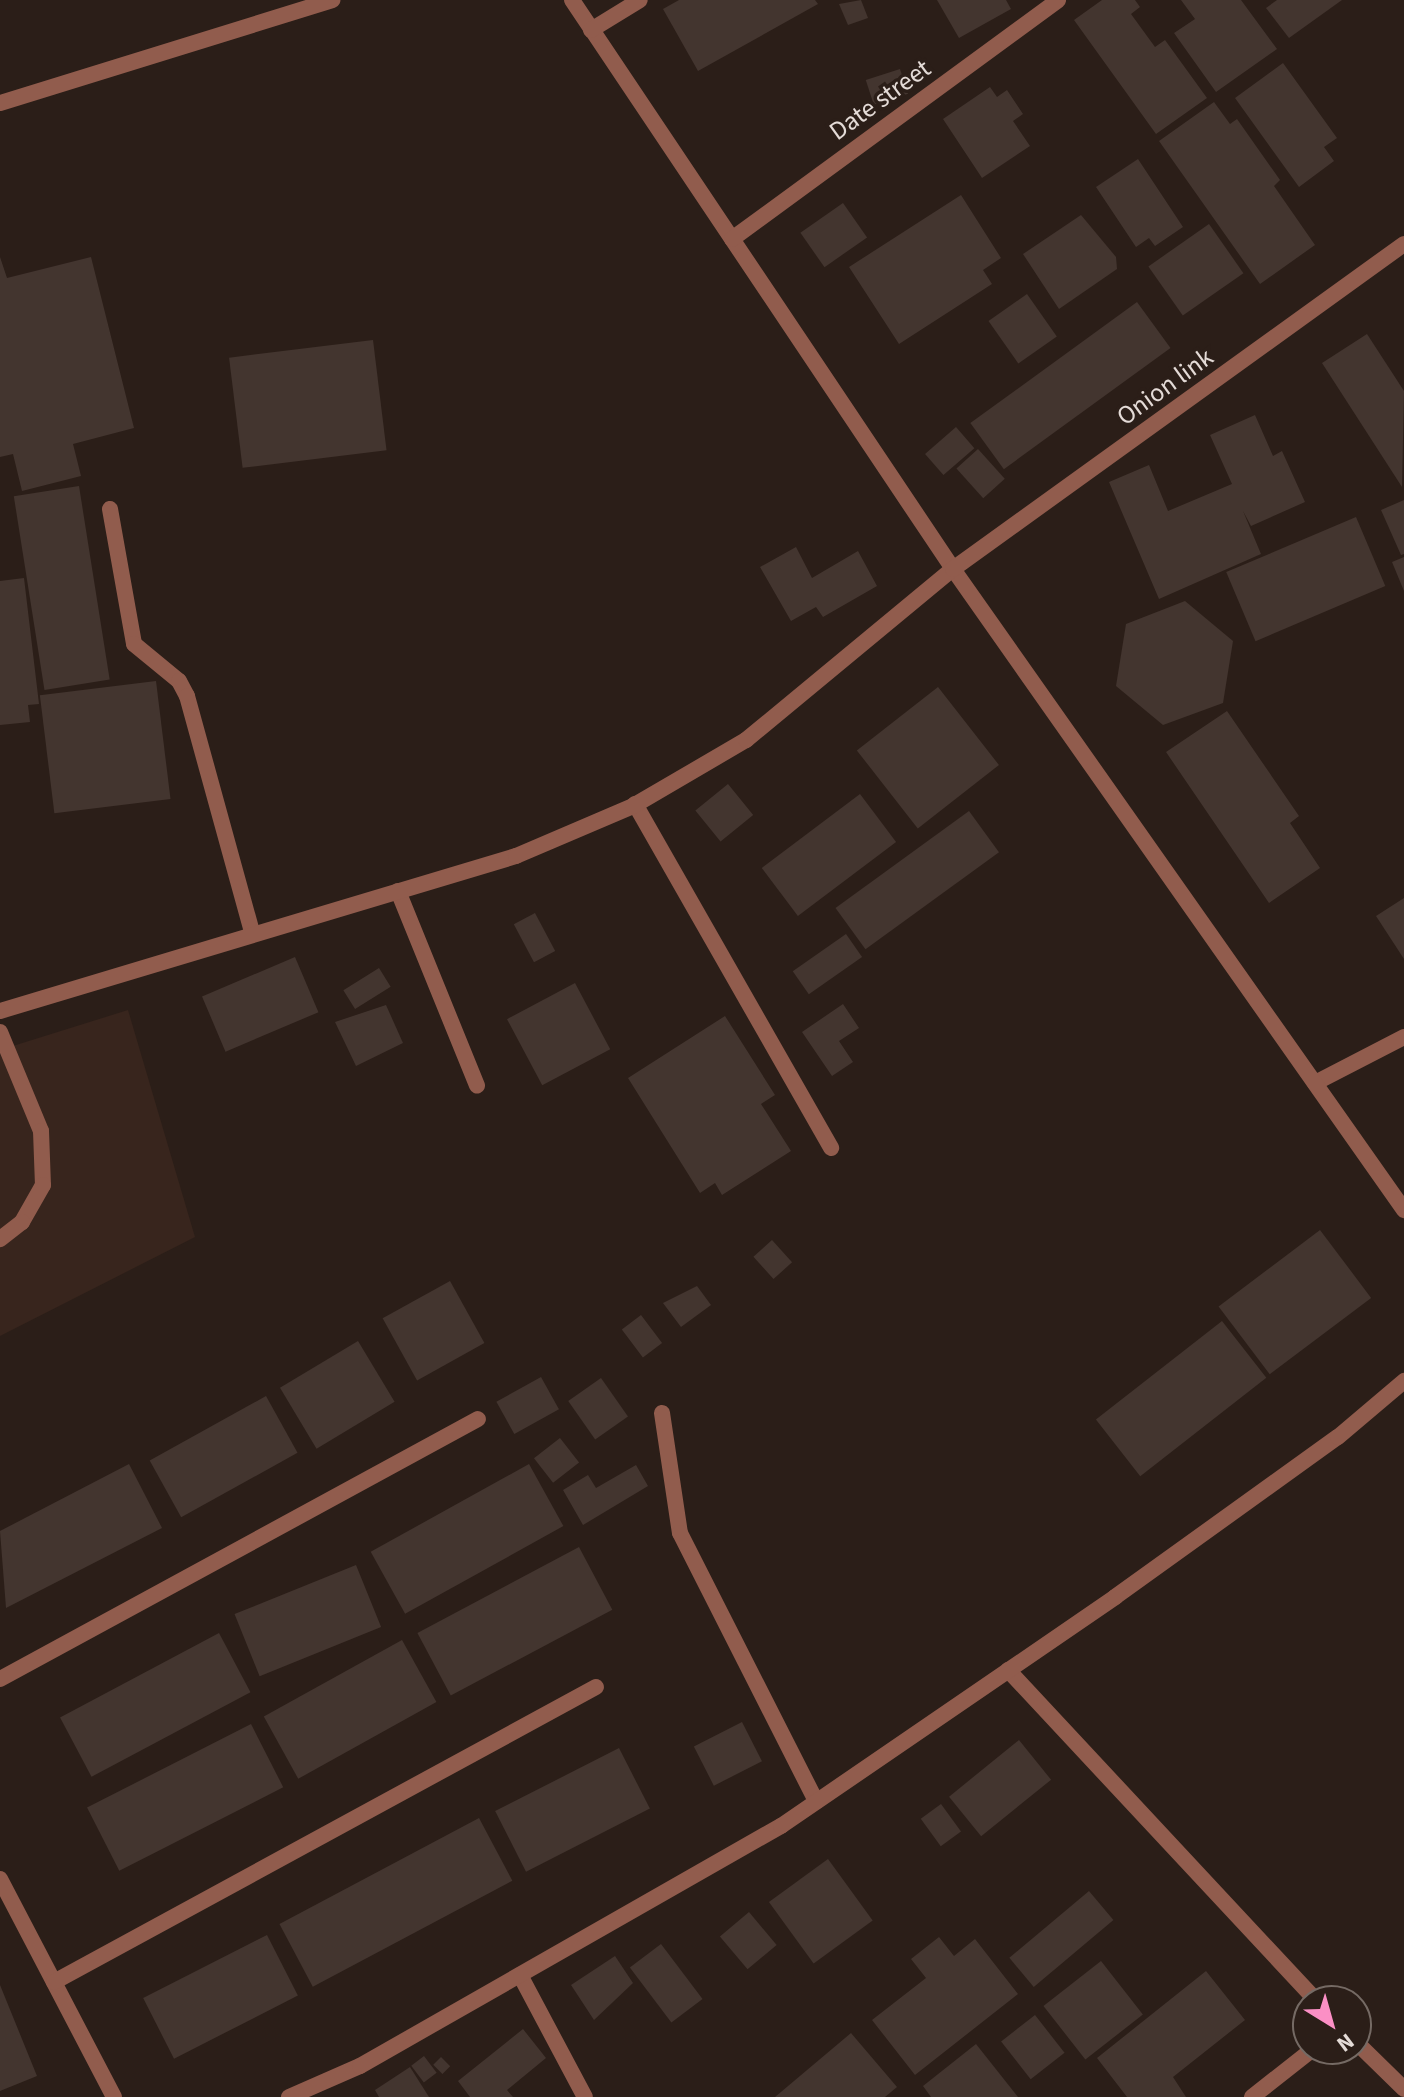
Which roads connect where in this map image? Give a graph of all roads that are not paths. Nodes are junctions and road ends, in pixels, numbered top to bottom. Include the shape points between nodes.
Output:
1 (332, 0) edge
2 (572, 0) edge
3 (640, 0) edge
4 (1058, 0) edge
5 (591, 30) junction
6 (0, 103) edge
7 (732, 239) junction
8 (1404, 244) edge
9 (110, 509) dead end
10 (953, 569) junction
11 (635, 804) junction
12 (398, 891) junction
13 (252, 932) junction
14 (0, 1011) edge
15 (0, 1032) edge
16 (1404, 1037) edge
17 (1315, 1083) junction
18 (477, 1086) dead end
19 (831, 1148) dead end
20 (1404, 1210) edge
21 (0, 1239) edge
22 (1404, 1381) edge
23 (662, 1413) dead end
24 (478, 1419) dead end
25 (1008, 1670) junction
26 (0, 1679) edge
27 (596, 1687) dead end
28 (816, 1801) junction
29 (0, 1879) edge
30 (520, 1975) junction
31 (54, 1982) junction
32 (1302, 1985) edge
33 (1372, 2058) edge
34 (1293, 2065) edge
35 (1404, 2089) edge
36 (114, 2097) edge
37 (289, 2097) edge
38 (585, 2097) edge
39 (1252, 2097) edge

1 - 6 street
2 - 5 street
3 - 5 street
4 - 7 street, Date street
5 - 7 street
7 - 10 street
8 - 10 street, Onion link
9 - 13 street via 134,644 179,681 187,696
10 - 11 street, Onion link via 746,740
10 - 17 street
11 - 12 street, Onion link via 516,856
11 - 19 street
12 - 13 street, Onion link
12 - 18 street
13 - 14 street, Onion link
15 - 21 street via 41,1131 43,1185 22,1222
16 - 17 street
17 - 20 street
22 - 25 street via 1338,1437
23 - 28 street via 680,1533
24 - 26 street
25 - 28 street
25 - 32 street
27 - 31 street
28 - 30 street
29 - 31 street
30 - 37 street via 360,2066
30 - 38 street
31 - 36 street
33 - 35 street
34 - 39 street

